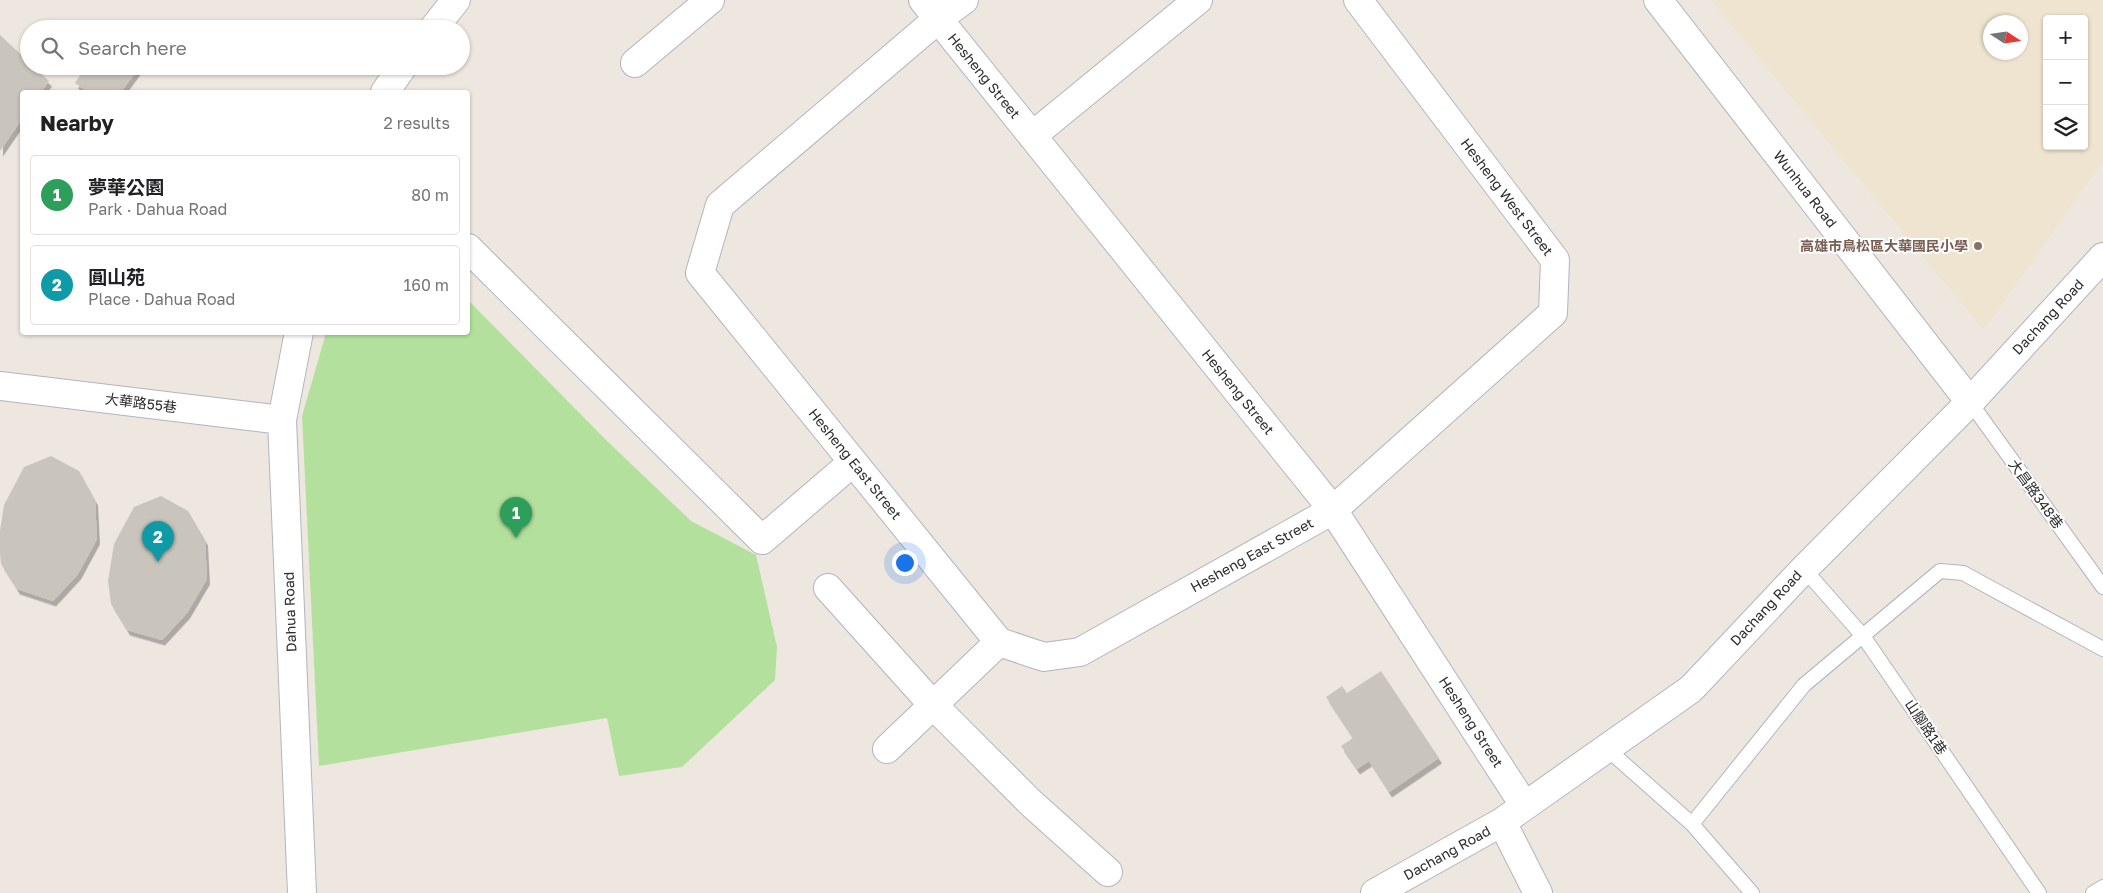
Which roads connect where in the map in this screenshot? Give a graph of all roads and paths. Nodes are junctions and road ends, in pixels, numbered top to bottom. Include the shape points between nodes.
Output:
1 (456, 0) edge
2 (710, 0) edge
3 (964, 0) edge
4 (1198, 0) edge
5 (1358, 0) edge
6 (1658, 0) edge
7 (930, 10) edge
8 (440, 20) edge
9 (635, 63) dead end
10 (397, 75) edge
11 (386, 90) edge
12 (1032, 136) junction
13 (470, 250) edge
14 (2103, 257) edge
15 (299, 335) edge
16 (0, 386) edge
17 (1970, 402) junction
18 (282, 420) junction
19 (853, 462) junction
20 (1333, 510) junction
21 (1804, 569) junction
22 (2103, 587) edge
23 (828, 588) dead end
24 (1863, 636) junction
25 (1000, 642) junction
26 (2103, 648) edge
27 (933, 705) junction
28 (1606, 748) junction
29 (887, 749) dead end
30 (1524, 804) junction
31 (1502, 822) junction
32 (1692, 824) junction
33 (1108, 872) dead end
34 (2103, 887) edge
35 (302, 893) edge
36 (1375, 893) edge
37 (1538, 893) edge
38 (1752, 893) edge
39 (2038, 893) edge
40 (2092, 893) edge

1 - 8 street
2 - 9 street
3 - 7 street
4 - 12 street
5 - 20 street, Hesheng West Street via 1554,260 1553,313
6 - 17 street, Wunhua Road
7 - 12 street, Hesheng Street
7 - 19 street, Hesheng East Street via 720,205 700,273
10 - 11 street
12 - 20 street, Hesheng Street
13 - 19 street via 762,540
14 - 17 street, Dachang Road
15 - 18 street, Dahua Road
16 - 18 street, 大華路55巷
17 - 21 street, Dachang Road
17 - 22 lane, 大昌路348巷
18 - 35 street, Dahua Road
19 - 25 street, Hesheng East Street
20 - 25 street, Hesheng East Street via 1080,652 1044,657
20 - 30 street, Hesheng Street
21 - 24 lane, 山腳路1巷
21 - 28 street, Dachang Road via 1691,689
23 - 27 street
24 - 26 lane via 1940,571 1963,572
24 - 32 lane via 1804,685
24 - 39 lane, 山腳路1巷
25 - 27 street
27 - 29 street
27 - 33 street via 1031,803
28 - 30 street, Dachang Road
28 - 32 lane
30 - 31 street, Dachang Road
31 - 36 street, Dachang Road
31 - 37 street
32 - 38 lane
34 - 40 lane

